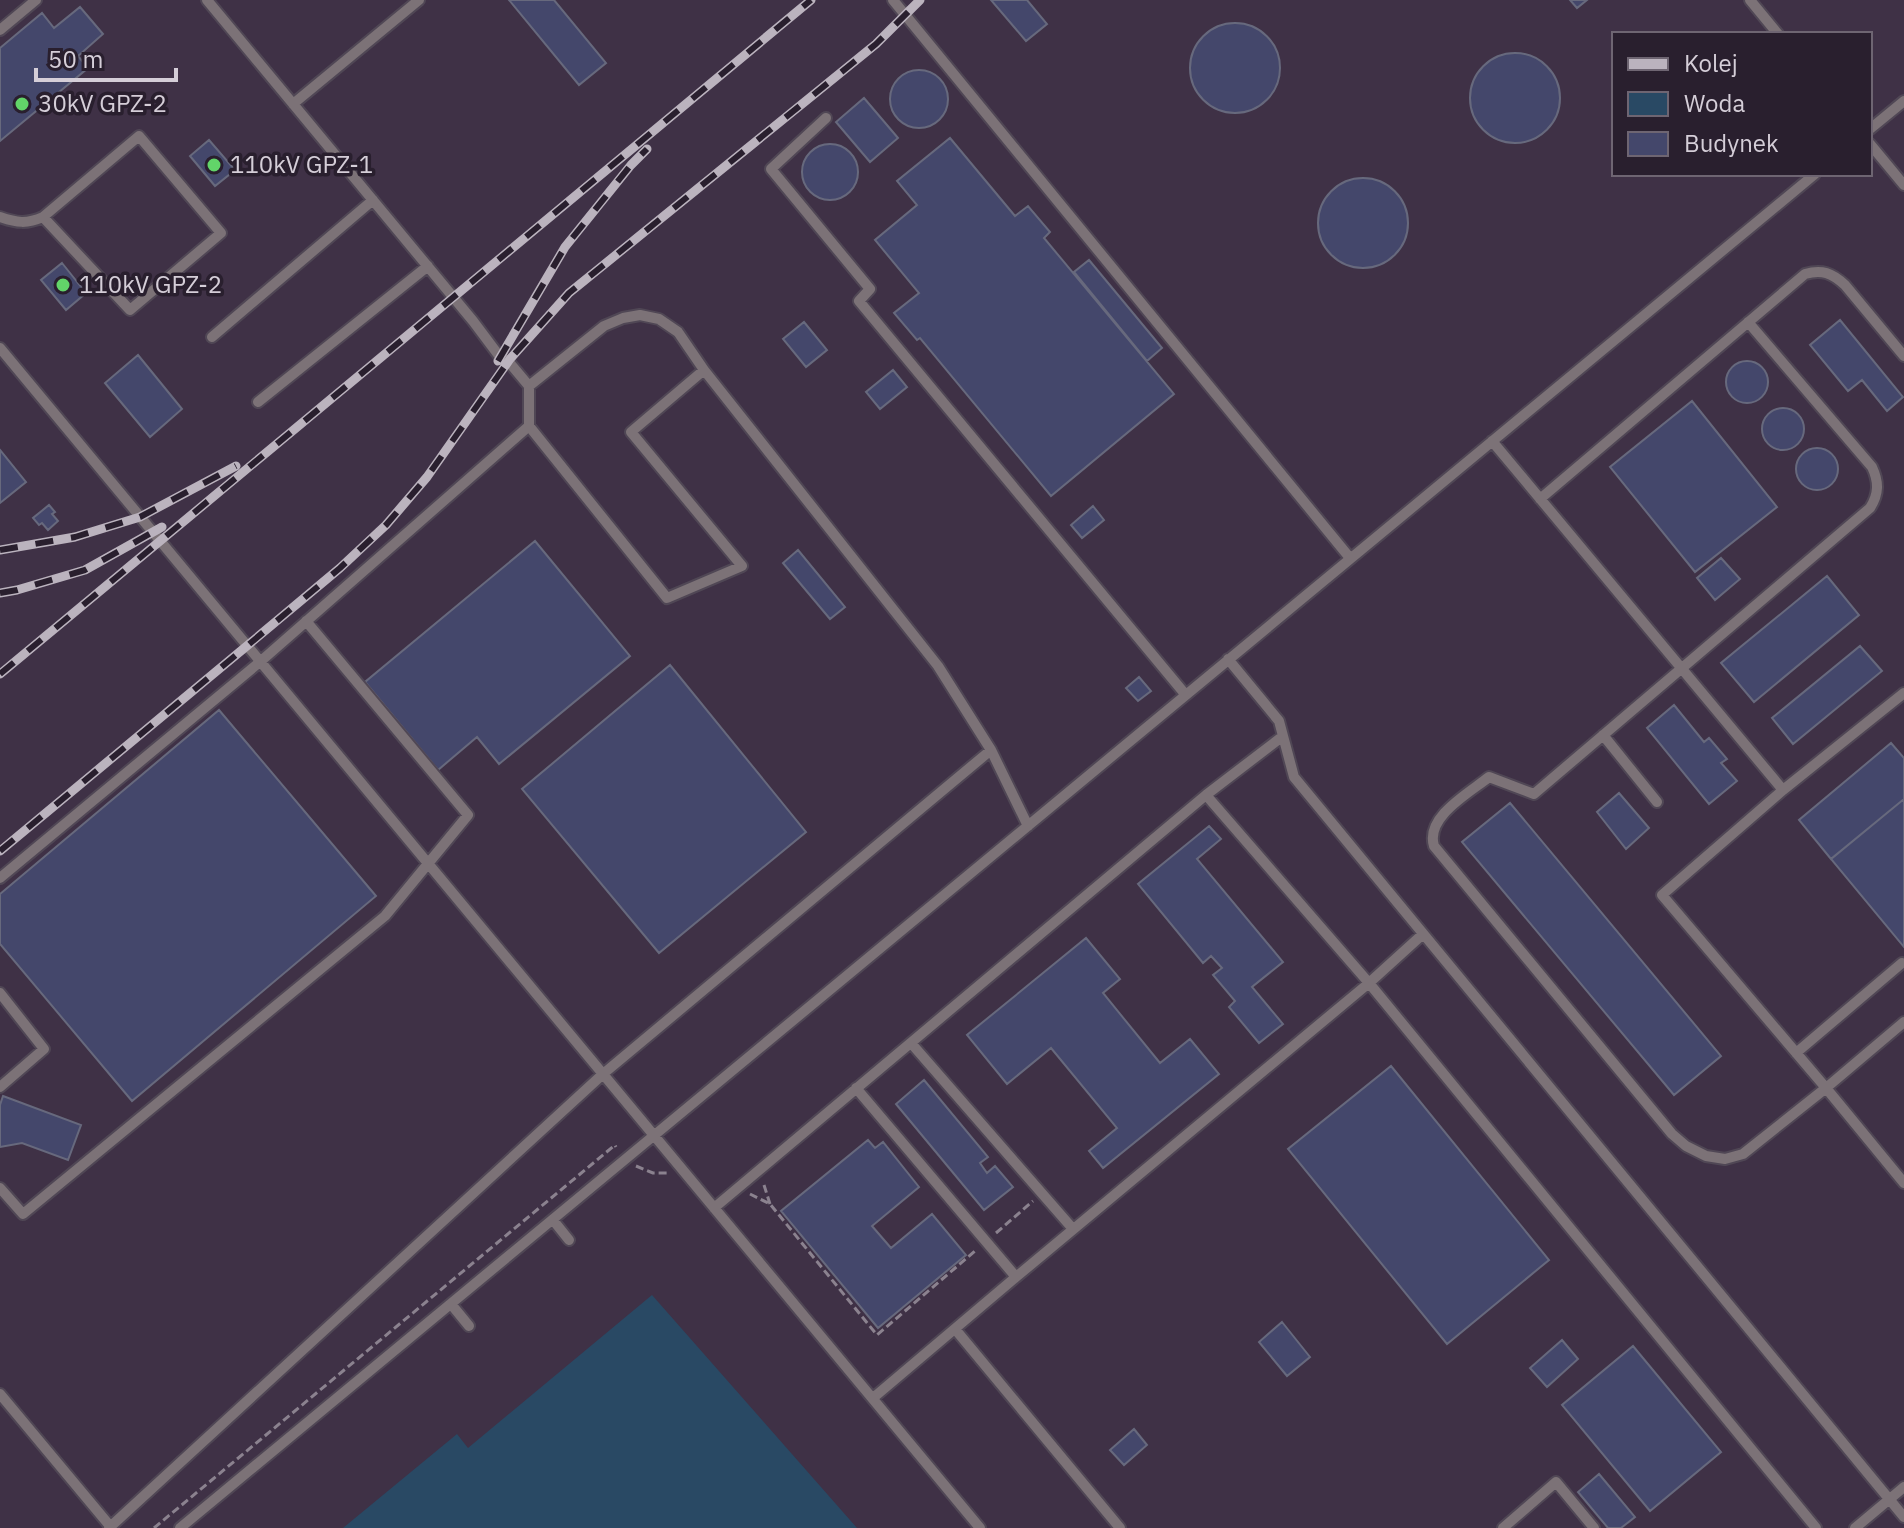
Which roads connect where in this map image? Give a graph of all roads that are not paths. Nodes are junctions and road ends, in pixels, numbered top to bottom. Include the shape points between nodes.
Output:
1 (36, 0) edge
2 (207, 0) edge
3 (419, 0) edge
4 (893, 0) edge
5 (1750, 0) edge
6 (0, 30) edge
7 (1776, 32) edge
8 (1904, 101) edge
9 (293, 104) junction
10 (826, 118) dead end
11 (1872, 127) edge
12 (1872, 146) edge
13 (1813, 176) edge
14 (1904, 185) edge
15 (373, 200) junction
16 (0, 217) edge
17 (43, 217) junction
18 (428, 266) junction
19 (1748, 322) junction
20 (212, 337) dead end
21 (0, 348) edge
22 (1904, 356) edge
23 (704, 370) junction
24 (529, 386) junction
25 (258, 402) dead end
26 (529, 426) junction
27 (1492, 441) junction
28 (1540, 499) junction
29 (1350, 558) junction
30 (306, 621) junction
31 (1228, 659) junction
32 (261, 661) junction
33 (1681, 668) junction
34 (1904, 693) edge
35 (1185, 694) junction
36 (1603, 735) junction
37 (1283, 736) junction
38 (991, 750) junction
39 (1783, 790) junction
40 (1206, 795) junction
41 (1657, 802) dead end
42 (1028, 826) junction
43 (428, 863) junction
44 (0, 878) edge
45 (1423, 934) junction
46 (1902, 963) edge
47 (1369, 983) junction
48 (0, 993) edge
49 (1904, 1022) edge
50 (911, 1043) junction
51 (1796, 1053) junction
52 (603, 1074) junction
53 (0, 1087) edge
54 (856, 1088) junction
55 (1826, 1088) junction
56 (654, 1136) junction
57 (1904, 1183) edge
58 (0, 1188) edge
59 (714, 1208) junction
60 (553, 1220) junction
61 (1073, 1229) junction
62 (569, 1240) dead end
63 (1016, 1277) junction
64 (451, 1304) junction
65 (469, 1326) dead end
66 (955, 1329) junction
67 (0, 1394) edge
68 (873, 1398) junction
69 (1904, 1487) edge
70 (1890, 1499) junction
71 (1904, 1517) edge
72 (110, 1527) edge
73 (180, 1528) edge
74 (980, 1528) edge
75 (1120, 1528) edge
76 (1503, 1528) edge
77 (1594, 1528) edge
78 (1816, 1528) edge
79 (1855, 1528) edge

1 - 6 lane
2 - 9 lane
3 - 9 lane
4 - 29 lane
5 - 7 lane
8 - 11 lane
9 - 15 lane
10 - 35 lane via 771,169 870,289 859,301
12 - 14 lane
13 - 27 lane
15 - 18 lane
15 - 20 lane
16 - 17 lane via 28,223
17 - 17 lane via 139,136 221,233 130,310
18 - 24 lane
18 - 25 lane
19 - 22 lane via 1805,274 1826,272 1845,285
19 - 28 lane
19 - 33 lane via 1872,467 1876,499
21 - 32 lane
23 - 24 lane via 678,332 659,319 640,315 604,326
23 - 26 lane via 631,432 742,566 667,598
23 - 38 lane via 938,666
24 - 26 lane
26 - 30 lane
27 - 28 lane
27 - 29 lane
28 - 33 lane
29 - 31 lane
30 - 32 lane
30 - 43 lane via 468,815
31 - 35 lane
31 - 37 lane via 1279,721
32 - 43 lane
32 - 44 lane
33 - 36 lane
33 - 39 lane
34 - 39 lane
35 - 42 lane
36 - 41 lane
36 - 55 lane via 1534,794 1489,777 1441,816 1433,829 1434,846 1686,1146 1725,1159 1743,1154
37 - 40 lane
37 - 45 lane via 1294,777
38 - 42 lane
38 - 52 lane
39 - 51 lane via 1662,895
40 - 47 lane
40 - 50 lane
42 - 56 lane
43 - 52 lane
43 - 58 lane via 385,916 23,1214
45 - 47 lane
45 - 70 lane
46 - 51 lane
47 - 61 lane
47 - 78 lane
48 - 53 lane via 44,1049
49 - 55 lane
50 - 54 lane
50 - 61 lane
51 - 55 lane
52 - 56 lane
52 - 72 lane
54 - 59 lane
54 - 63 lane
55 - 57 lane
56 - 59 lane
56 - 60 lane
59 - 68 lane
60 - 62 lane
60 - 64 lane
61 - 63 lane
63 - 66 lane
64 - 65 lane
64 - 73 lane
66 - 68 lane
66 - 75 lane
67 - 72 lane
68 - 74 lane
69 - 70 lane
70 - 71 lane
70 - 79 lane
76 - 77 lane via 1556,1482

